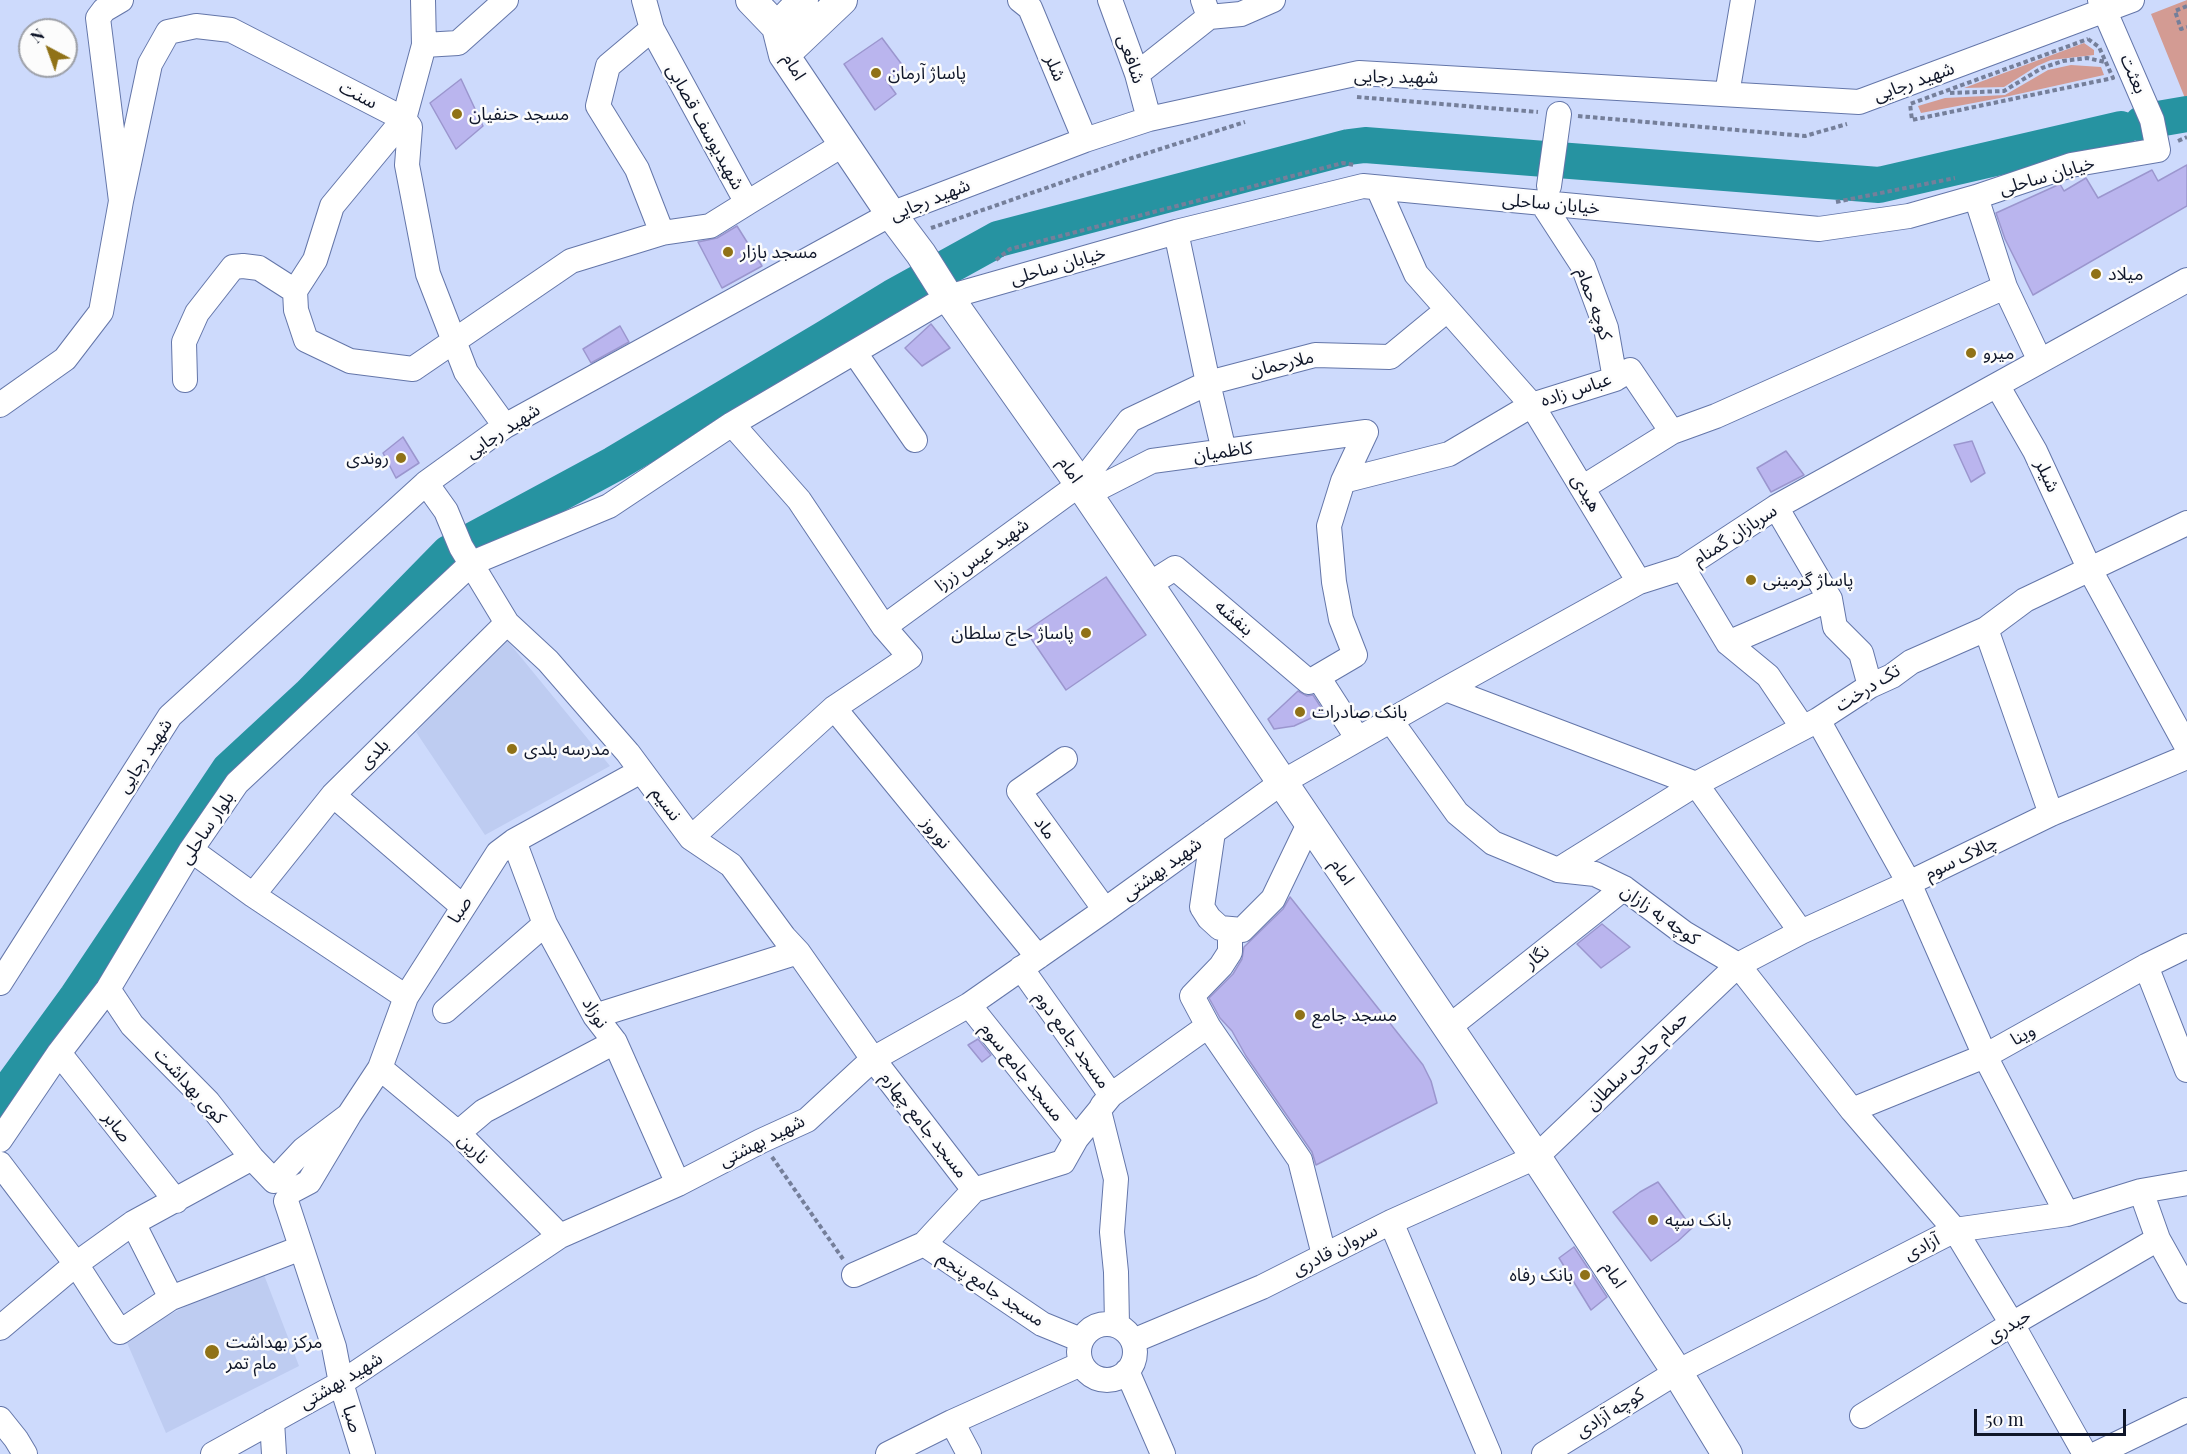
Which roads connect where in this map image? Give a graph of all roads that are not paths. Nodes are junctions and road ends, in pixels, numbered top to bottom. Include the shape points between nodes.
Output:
1 (120, 0) edge
2 (423, 0) edge
3 (506, 0) edge
4 (644, 0) edge
5 (751, 0) edge
6 (803, 0) edge
7 (843, 0) edge
8 (1020, 0) edge
9 (1110, 0) edge
10 (1273, 0) edge
11 (1743, 0) edge
12 (2132, 0) edge
13 (2103, 5) edge
14 (1206, 8) edge
15 (652, 29) junction
16 (781, 41) junction
17 (424, 45) junction
18 (1137, 74) junction
19 (1727, 94) junction
20 (1559, 114) road end
21 (404, 119) junction
22 (1149, 119) junction
23 (1085, 140) junction
24 (844, 144) junction
25 (2158, 150) joint
26 (1378, 188) junction
27 (1546, 194) junction
28 (1977, 197) junction
29 (121, 201) junction
30 (747, 203) junction
31 (662, 232) junction
32 (1176, 232) junction
33 (907, 235) junction
34 (2187, 280) edge
35 (2005, 287) junction
36 (295, 291) junction
37 (948, 297) junction
38 (1447, 309) junction
39 (453, 342) junction
40 (855, 353) junction
41 (2040, 361) junction
42 (1615, 379) junction
43 (185, 380) dead end
44 (1208, 383) junction
45 (1997, 385) junction
46 (0, 405) edge
47 (1532, 405) junction
48 (732, 424) junction
49 (505, 426) junction
50 (1672, 432) junction
51 (915, 440) dead end
52 (1224, 452) junction
53 (1343, 481) junction
54 (426, 483) junction
55 (1582, 488) junction
56 (1083, 489) junction
57 (1776, 507) junction
58 (2187, 523) edge
59 (466, 555) junction
60 (1683, 568) junction
61 (2090, 570) junction
62 (1639, 582) junction
63 (1148, 585) junction
64 (1830, 599) junction
65 (507, 623) junction
66 (884, 627) junction
67 (1986, 629) junction
68 (1728, 642) junction
69 (1318, 677) junction
70 (1870, 686) junction
71 (1446, 689) junction
72 (834, 708) junction
73 (1390, 722) junction
74 (1811, 724) junction
75 (1358, 739) junction
76 (2187, 747) edge
77 (2187, 757) edge
78 (1065, 759) dead end
79 (641, 771) junction
80 (1281, 783) junction
81 (1695, 784) junction
82 (333, 795) junction
83 (2051, 814) junction
84 (1309, 824) junction
85 (1213, 832) junction
86 (691, 838) junction
87 (514, 841) junction
88 (191, 850) junction
89 (1558, 870) junction
90 (1908, 883) junction
91 (1624, 888) junction
92 (253, 896) junction
93 (462, 906) junction
94 (1105, 910) junction
95 (544, 924) junction
96 (1230, 929) junction
97 (1801, 932) junction
98 (2187, 946) edge
99 (798, 952) junction
100 (1030, 963) junction
101 (1738, 965) junction
102 (2146, 966) junction
103 (0, 983) edge
104 (108, 989) junction
105 (406, 997) junction
106 (969, 1005) junction
107 (445, 1011) dead end
108 (595, 1017) junction
109 (1208, 1026) junction
110 (1449, 1027) junction
111 (615, 1042) junction
112 (59, 1053) junction
113 (1985, 1056) junction
114 (873, 1059) junction
115 (2186, 1063) edge
116 (380, 1068) junction
117 (1105, 1103) junction
118 (1852, 1110) junction
119 (458, 1133) junction
120 (1076, 1139) junction
121 (0, 1140) edge
122 (1536, 1157) junction
123 (252, 1158) junction
124 (0, 1164) edge
125 (2187, 1183) edge
126 (678, 1184) junction
127 (974, 1190) junction
128 (284, 1191) junction
129 (2141, 1191) junction
130 (176, 1201) junction
131 (2067, 1214) junction
132 (1391, 1222) junction
133 (133, 1223) junction
134 (1955, 1230) junction
135 (560, 1236) junction
136 (2158, 1239) junction
137 (924, 1244) junction
138 (301, 1248) junction
139 (1324, 1255) junction
140 (76, 1264) junction
141 (854, 1275) road end
142 (2187, 1292) edge
143 (171, 1298) junction
144 (2012, 1324) junction
145 (1, 1326) edge
146 (1125, 1333) junction
147 (1082, 1340) junction
148 (1082, 1364) junction
149 (1127, 1371) junction
150 (1677, 1371) junction
151 (341, 1383) junction
152 (2186, 1414) edge
153 (1862, 1416) dead end
154 (0, 1419) edge
155 (272, 1421) junction
156 (952, 1422) junction
157 (25, 1454) edge
158 (213, 1454) edge
159 (274, 1454) edge
160 (363, 1454) edge
161 (888, 1454) edge
162 (969, 1454) edge
163 (1163, 1454) edge
164 (1490, 1454) edge
165 (1544, 1454) edge
166 (1727, 1454) edge
167 (2085, 1454) edge
168 (2096, 1454) edge

1 - 29 street via 98,18
2 - 17 street
3 - 17 street via 458,43
4 - 15 street, شهیدیوسف قصابی
5 - 16 main road, امام
6 - 16 main road
7 - 16 main road
8 - 23 street, شلر via 1030,8
9 - 18 street, شافعی
10 - 14 street via 1241,14
11 - 19 street
12 - 13 street, شهید رجایی
13 - 19 street, شهید رجایی via 1859,102
13 - 25 street, بعثت via 2152,120
14 - 18 street
15 - 30 street, شهیدیوسف قصابی
15 - 31 street via 608,66 598,106 637,169
16 - 24 main road, امام
17 - 21 street
18 - 22 street, شافعی
19 - 22 street, شهید رجایی via 1359,73
20 - 27 street
21 - 29 street, سنت via 231,30 196,26 168,32 150,64
21 - 36 street via 332,206 315,260
21 - 39 street via 410,127 407,165 428,274
22 - 23 street, شهید رجایی
23 - 33 street, شهید رجایی
24 - 30 street
24 - 33 main road, امام
25 - 28 street, خیابان ساحلی via 2071,165
26 - 27 street, خیابان ساحلی
26 - 32 street, خیابان ساحلی via 1364,186
26 - 38 street, عباس زاده via 1416,274
27 - 28 street, خیابان ساحلی via 1819,230 1909,216
27 - 42 street, کوچه حمام via 1583,266 1606,328
28 - 35 street
29 - 46 street, سنت via 101,312 65,359
30 - 31 street, شهیدیوسف قصابی via 710,226
31 - 39 street, شهیدیوسف قصابی via 571,261
32 - 37 street, خیابان ساحلی
32 - 44 street
33 - 37 main road, امام
33 - 49 street, شهید رجایی
34 - 41 street, سربازان گمنام
35 - 41 street
35 - 50 street
36 - 39 street, شهیدیوسف قصابی via 296,310 306,340 350,361 413,369
36 - 43 street via 260,268 233,267 197,313 184,342
37 - 40 street, خیابان ساحلی
37 - 56 main road, امام
38 - 44 street, ملارحمان via 1390,357 1315,355
38 - 47 street, عباس زاده
39 - 49 street via 466,372
40 - 48 street, خیابان ساحلی
40 - 51 street
41 - 45 street, سربازان گمنام
42 - 47 street, عباس زاده
42 - 50 street, عباس زاده via 1629,370
44 - 52 street
44 - 56 street, ملارحمان via 1130,420
45 - 57 street, سربازان گمنام
45 - 61 street, شیلر via 2035,451
47 - 53 street via 1449,453
47 - 55 street, هیدی
48 - 59 street, خیابان ساحلی via 609,506
48 - 66 street via 799,500
49 - 54 street, شهید رجایی
50 - 55 street
52 - 53 street, کاظمیان via 1366,432
52 - 56 street, کاظمیان via 1152,461
53 - 69 street via 1329,526 1335,591 1355,655
54 - 59 street, نسیم via 446,511
54 - 103 street, شهید رجایی via 170,716
55 - 62 street, هیدی
56 - 63 main road, امام
56 - 66 street, شهید عیس زرزا
57 - 60 street, سربازان گمنام
57 - 64 street
58 - 61 street, تک درخت
59 - 65 street, نسیم
59 - 88 street, بلوار ساحلی via 237,783
60 - 62 street, سربازان گمنام
60 - 68 street
61 - 67 street, تک درخت via 2025,600
61 - 76 street, شیلر
62 - 71 street, سربازان گمنام
63 - 69 street, بنفشه via 1175,568 1308,682
63 - 80 main road, امام
64 - 68 street
64 - 70 street via 1835,627 1861,653
65 - 79 street, نسیم via 548,661
65 - 82 street, بلدی
66 - 72 street via 910,657
67 - 70 street, تک درخت via 1911,662
67 - 83 street
68 - 74 street via 1768,676
69 - 75 street
70 - 74 street, تک درخت
71 - 73 street, سربازان گمنام
71 - 81 street
72 - 86 street
72 - 100 street, نوروز
73 - 75 street, سربازان گمنام
73 - 89 street, کوچه به زازان via 1457,813 1493,843
74 - 81 street, تک درخت
74 - 90 street
75 - 80 street, سربازان گمنام
77 - 83 street, چالاک سوم
78 - 94 street, ماد via 1019,791
79 - 86 street, نسیم
79 - 87 street, صبا
80 - 84 main road, امام
80 - 85 street, شهید بهشتی
81 - 89 street, تک درخت
81 - 97 street
82 - 92 street, بلدی
82 - 93 street
83 - 90 street, چالاک سوم
84 - 96 street via 1273,899 1242,930
84 - 110 main road, امام
85 - 94 street, شهید بهشتی
85 - 96 street via 1202,907 1220,928
86 - 99 street, نسیم via 731,865
87 - 93 street, صبا via 498,853
87 - 95 street, نوزاد
88 - 92 street
88 - 104 street, بلوار ساحلی
89 - 91 street, کوچه به زازان via 1595,874
90 - 97 street, چالاک سوم
90 - 113 street
91 - 101 street, کوچه به زازان via 1684,933
91 - 110 street, نگار
92 - 105 street
93 - 105 street, صبا
94 - 100 street, شهید بهشتی
95 - 107 street
95 - 108 street, نوزاد
96 - 109 street via 1230,952 1192,996
97 - 101 street, چالاک سوم
98 - 102 street, وینا
99 - 108 street
99 - 114 street, نسیم
100 - 106 street, شهید بهشتی
100 - 117 street, مسجد جامع دوم
101 - 118 street
101 - 122 street, حمام حاجی سلطان
102 - 113 street, وینا
102 - 115 street
104 - 112 street, بلوار ساحلی
104 - 123 street, کوی بهداشت via 132,1025 208,1102
105 - 116 street, صبا
106 - 114 street, شهید بهشتی
106 - 120 street, مسجد جامع سوم
108 - 111 street, نوزاد
109 - 117 street
109 - 139 street via 1300,1160
110 - 122 main road, امام
111 - 119 street via 484,1111
111 - 126 street, نوزاد
112 - 121 street, بلوار ساحلی
112 - 130 street, صابر
113 - 118 street, وینا
113 - 131 street
114 - 126 street, شهید بهشتی via 807,1120
114 - 127 street, مسجد جامع چهارم
116 - 119 street, نارین
116 - 128 street, صبا via 349,1115 304,1149
117 - 120 street
117 - 146 street via 1116,1179 1112,1232
118 - 134 street
119 - 135 street, نارین
120 - 127 street via 1063,1162
122 - 132 street, سروان قادری
122 - 150 main road, امام
123 - 128 street, کوی بهداشت
123 - 130 street
124 - 140 street
125 - 129 street, آزادی
126 - 135 street, شهید بهشتی
127 - 137 street, مسجد جامع چهارم
128 - 138 street, کوی بهداشت
129 - 131 street, آزادی
129 - 136 street
130 - 133 street
131 - 134 street, آزادی
132 - 139 street, سروان قادری
132 - 164 street
133 - 140 street
133 - 143 street
134 - 144 street
134 - 150 street, آزادی
135 - 151 street, شهید بهشتی
136 - 142 street
136 - 144 street, حیدری
137 - 141 street, مسجد جامع پنجم
137 - 147 street, مسجد جامع پنجم via 1042,1324
138 - 143 street
138 - 151 street, کوی بهداشت via 334,1347
139 - 146 street, سروان قادری via 1262,1287
140 - 143 street via 120,1332
140 - 145 street
144 - 153 street, حیدری
144 - 167 street
146 - 147 street via 1100,1325
146 - 149 street via 1135,1357
147 - 148 street
148 - 149 street via 1094,1377 1103,1380 1112,1380
148 - 156 street
149 - 163 street
150 - 165 street, کوچه آزادی
150 - 166 main road, امام
151 - 155 street, شهید بهشتی
151 - 160 street, صبا
152 - 168 street
154 - 157 street
155 - 158 street, شهید بهشتی
155 - 159 street
156 - 161 street
156 - 162 street

